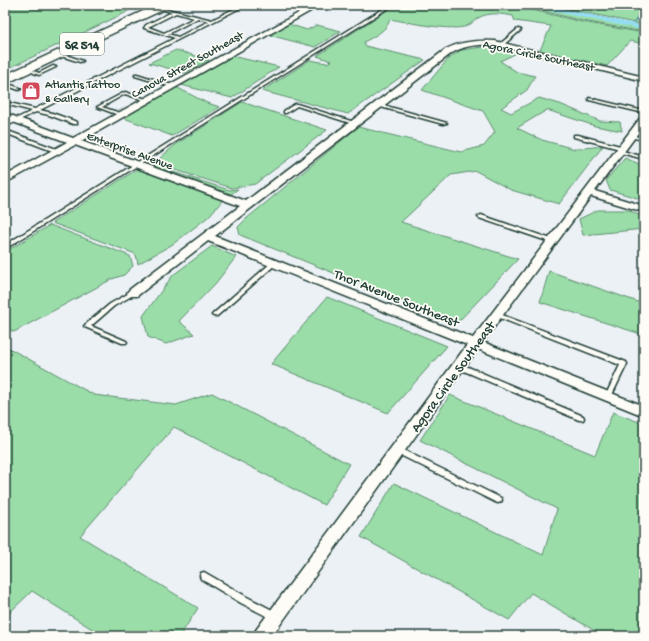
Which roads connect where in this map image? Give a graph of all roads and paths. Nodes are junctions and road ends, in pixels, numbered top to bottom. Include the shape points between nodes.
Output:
1 (244, 5) edge
2 (318, 5) edge
3 (391, 5) edge
4 (163, 6) edge
5 (175, 12) junction
6 (198, 17) junction
7 (212, 21) junction
8 (519, 30) dead end
9 (164, 34) junction
10 (178, 38) junction
11 (501, 45) junction
12 (59, 54) junction
13 (81, 61) dead end
14 (54, 67) dead end
15 (26, 69) junction
16 (136, 75) dead end
17 (644, 78) edge
18 (5, 79) edge
19 (5, 84) edge
20 (173, 86) junction
21 (19, 89) dead end
22 (590, 99) dead end
23 (147, 100) junction
24 (5, 103) edge
25 (378, 105) junction
26 (34, 112) junction
27 (285, 112) dead end
28 (644, 112) edge
29 (120, 115) junction
30 (5, 116) edge
31 (644, 119) edge
32 (17, 120) junction
33 (75, 123) dead end
34 (354, 123) junction
35 (445, 123) dead end
36 (5, 126) edge
37 (5, 131) edge
38 (576, 136) dead end
39 (631, 136) junction
40 (644, 139) edge
41 (73, 142) junction
42 (621, 150) junction
43 (57, 151) junction
44 (644, 158) edge
45 (137, 165) junction
46 (5, 180) edge
47 (588, 192) junction
48 (247, 205) junction
49 (644, 209) edge
50 (481, 217) dead end
51 (206, 236) junction
52 (552, 241) junction
53 (5, 247) edge
54 (274, 264) junction
55 (133, 293) joint
56 (215, 315) dead end
57 (497, 315) junction
58 (124, 342) dead end
59 (475, 344) junction
60 (459, 366) junction
61 (608, 396) junction
62 (644, 411) edge
63 (581, 418) dead end
64 (397, 450) junction
65 (498, 500) dead end
66 (204, 576) dead end
67 (276, 617) junction
68 (262, 636) edge

1 - 7 lane
2 - 20 street, Canova Street Southeast
3 - 45 lane
4 - 5 lane
4 - 12 main road, SR 514
5 - 6 lane
5 - 9 lane via 146,28
6 - 7 lane
6 - 9 lane
7 - 10 lane
8 - 11 lane
9 - 10 lane
10 - 26 lane
11 - 17 street, Agora Circle Southeast
11 - 25 street, Agora Circle Southeast via 480,42 457,46
12 - 13 lane
12 - 15 main road, SR 514
14 - 15 lane via 39,74
15 - 18 main road, SR 514
16 - 20 lane
19 - 21 lane
20 - 23 street, Canova Street Southeast
22 - 28 lane
23 - 29 street, Canova Street Southeast
23 - 29 lane via 125,94 100,107
24 - 26 lane
25 - 34 street, Agora Circle Southeast
25 - 35 lane
26 - 32 lane
26 - 33 lane via 50,114
27 - 34 lane via 296,105
29 - 41 street, Canova Street Southeast
30 - 32 street, Enterprise Avenue
31 - 39 street, Agora Circle Southeast
32 - 36 lane
32 - 41 street, Enterprise Avenue
34 - 48 street, Agora Circle Southeast
37 - 43 lane
38 - 42 lane
39 - 40 lane
39 - 42 street, Agora Circle Southeast
41 - 43 street, Canova Street Southeast
41 - 45 street, Enterprise Avenue
42 - 44 lane
42 - 47 street, Agora Circle Southeast
43 - 46 street, Canova Street Southeast
45 - 48 street, Enterprise Avenue
45 - 53 lane
47 - 49 street
47 - 52 street, Agora Circle Southeast
48 - 51 street, Agora Circle Southeast
50 - 52 lane
51 - 54 street, Thor Avenue Southeast
51 - 55 street, Agora Circle Southeast
52 - 57 street, Agora Circle Southeast
54 - 56 lane
54 - 59 street, Thor Avenue Southeast
55 - 58 lane via 112,305 87,326
57 - 59 street, Agora Circle Southeast
57 - 61 lane via 624,364
59 - 60 street, Agora Circle Southeast
59 - 61 street, Thor Avenue Southeast
60 - 63 lane
60 - 64 street, Agora Circle Southeast
61 - 62 street, Thor Avenue Southeast
64 - 65 lane
64 - 67 street, Agora Circle Southeast
66 - 67 lane
67 - 68 street, Agora Circle Southeast

